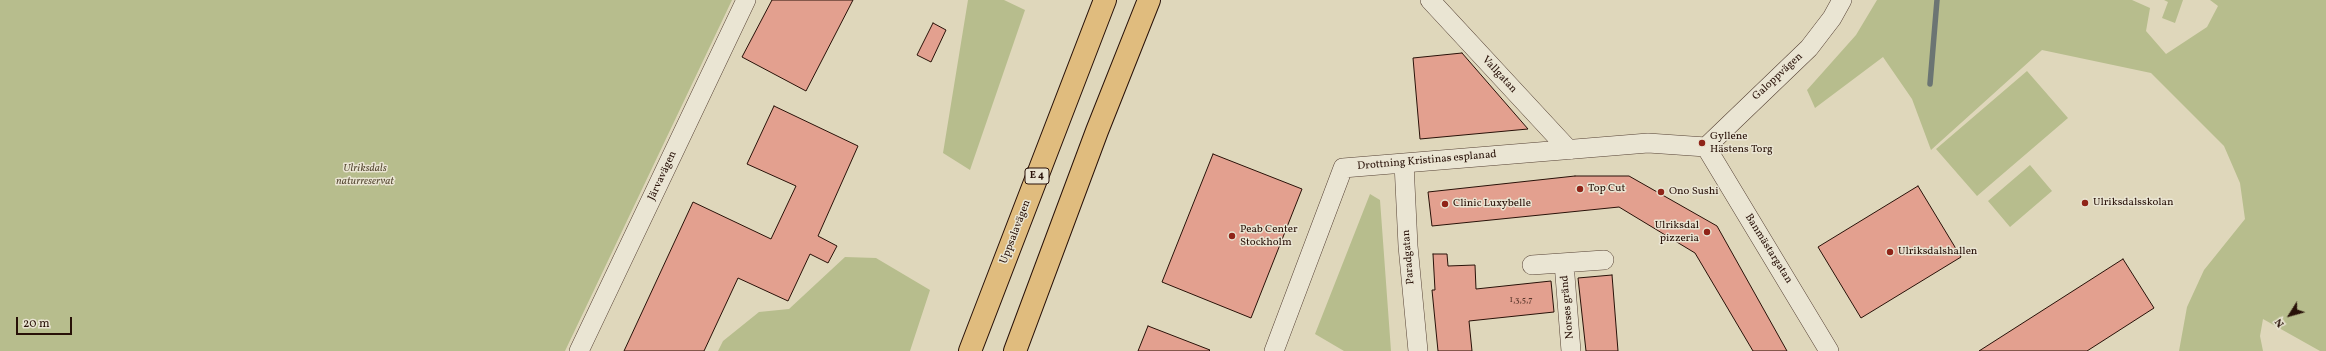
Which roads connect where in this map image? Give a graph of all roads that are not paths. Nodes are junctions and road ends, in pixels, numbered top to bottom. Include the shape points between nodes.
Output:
1 (746, 0) edge
2 (1105, 0) edge
3 (1149, 0) edge
4 (1842, 0) edge
5 (1422, 1) edge
6 (1706, 147) junction
7 (1569, 150) junction
8 (1404, 163) junction
9 (1604, 260) dead end
10 (1564, 263) junction
11 (1532, 265) dead end
12 (579, 351) edge
13 (970, 351) edge
14 (1015, 351) edge
15 (1274, 351) edge
16 (1418, 351) edge
17 (1572, 351) edge
18 (1829, 351) edge

1 - 12 street, Järvavägen
2 - 13 highway, Uppsalavägen / E 4
3 - 14 highway
4 - 6 street, Galoppvägen via 1809,48
5 - 7 street, Vallgatan
6 - 7 street, Drottning Kristinas esplanad via 1648,143
6 - 18 street, Banmästargatan
7 - 8 street, Drottning Kristinas esplanad
8 - 15 street, Drottning Kristinas esplanad via 1343,168
8 - 16 street, Paradgatan via 1408,246
9 - 10 street, Norses gränd
10 - 11 street, Norses gränd
10 - 17 street, Norses gränd

